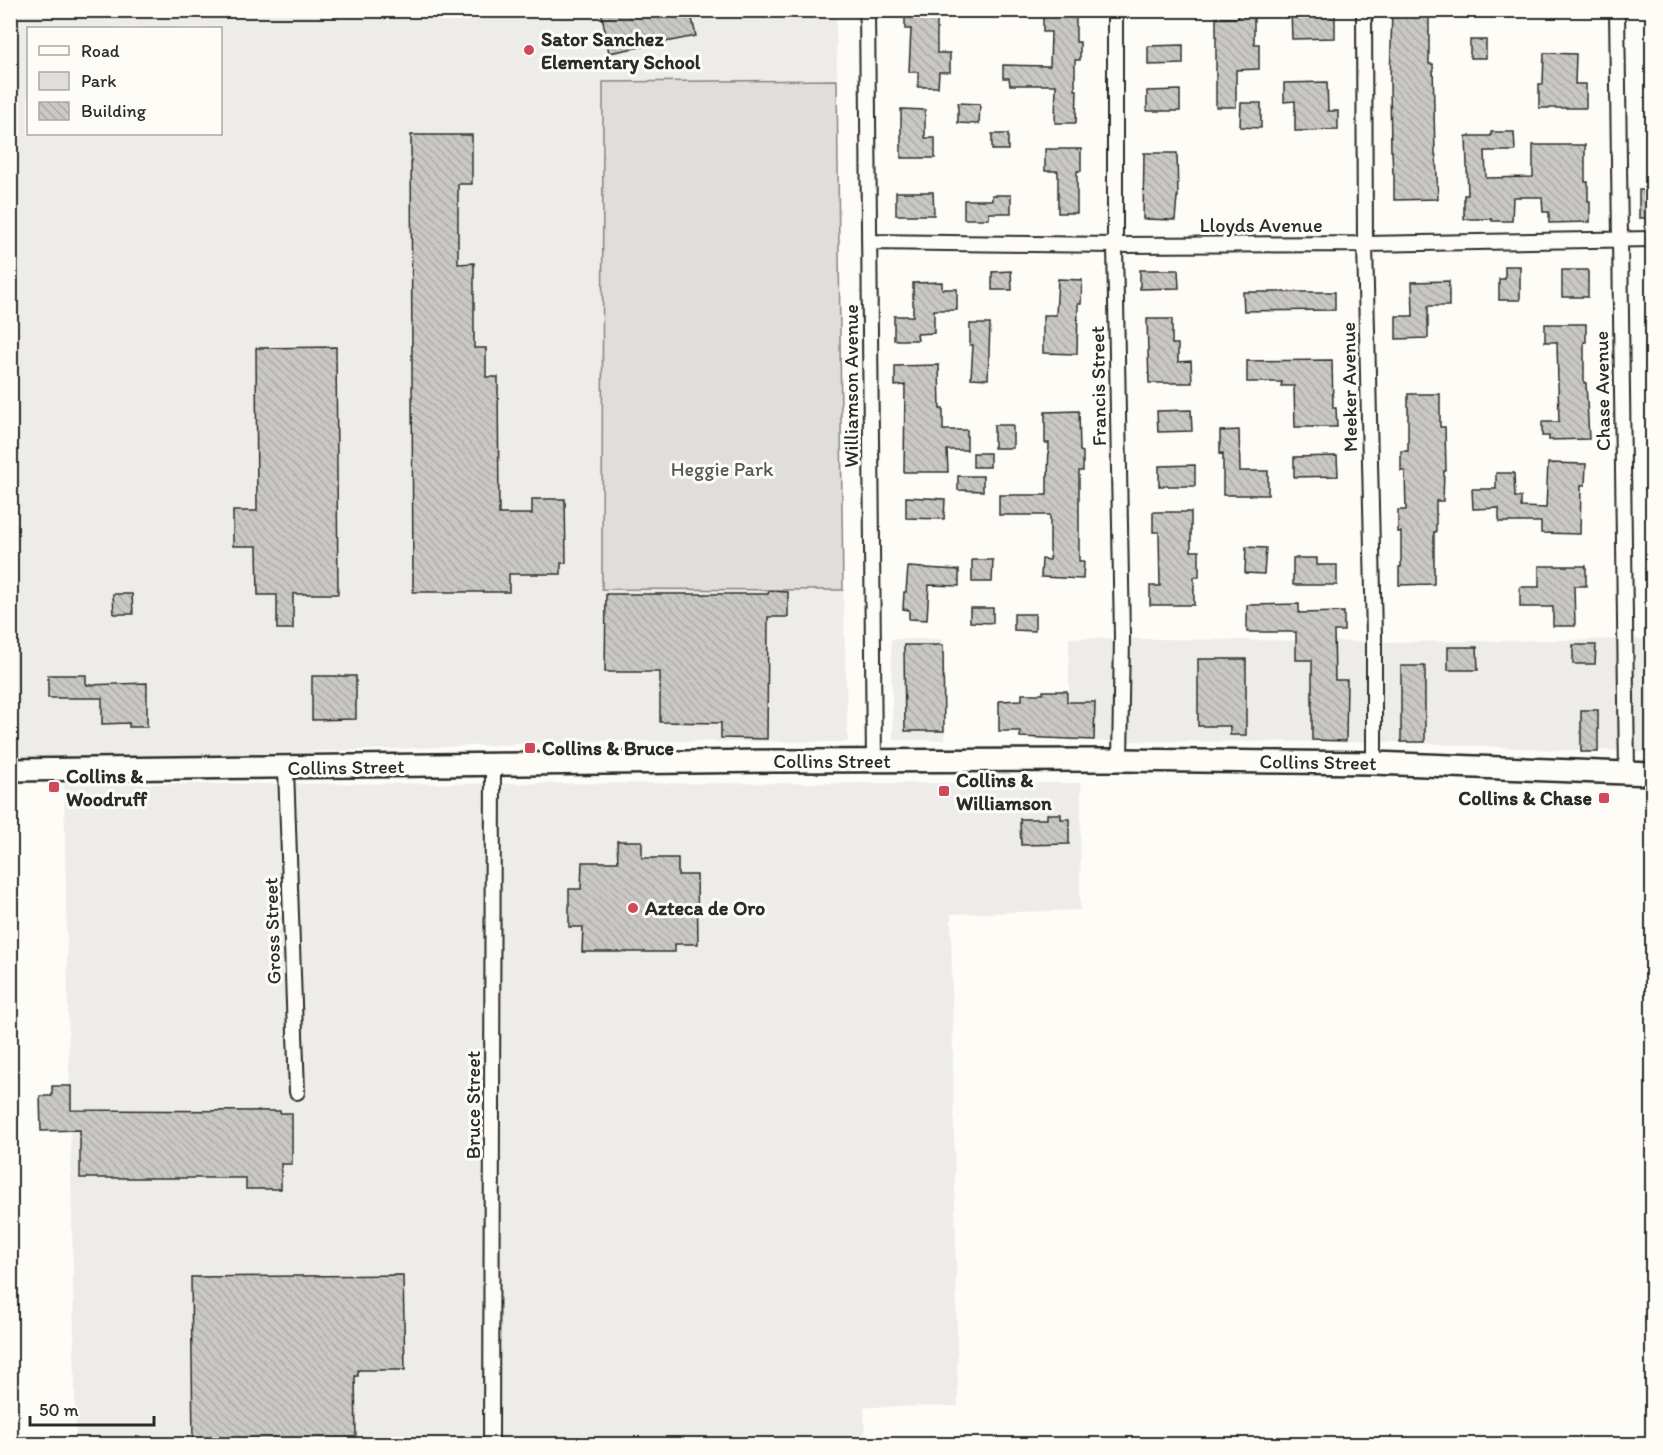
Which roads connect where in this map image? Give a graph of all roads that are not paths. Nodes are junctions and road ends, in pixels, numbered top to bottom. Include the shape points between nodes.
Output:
1 (867, 10) edge
2 (1115, 10) edge
3 (1364, 10) edge
4 (1617, 10) edge
5 (1620, 239) junction
6 (1653, 239) edge
7 (869, 242) junction
8 (1365, 244) junction
9 (1115, 245) junction
10 (1120, 760) junction
11 (874, 761) junction
12 (1374, 763) junction
13 (493, 765) junction
14 (286, 768) junction
15 (10, 770) edge
16 (1627, 772) junction
17 (1653, 774) edge
18 (297, 1092) dead end
19 (491, 1444) edge

1 - 7 street, Williamson Avenue
2 - 9 street, Francis Street
3 - 8 street, Meeker Avenue
4 - 5 street, Chase Avenue
5 - 6 street, Lloyds Avenue
5 - 8 street, Lloyds Avenue
5 - 16 street, Chase Avenue
7 - 9 street, Lloyds Avenue
7 - 11 street, Williamson Avenue
8 - 9 street, Lloyds Avenue
8 - 12 street, Meeker Avenue
9 - 10 street, Francis Street via 1122,637
10 - 11 main road, Collins Street
10 - 12 main road, Collins Street
11 - 13 main road, Collins Street
12 - 16 main road, Collins Street
13 - 14 main road, Collins Street
13 - 19 street, Bruce Street
14 - 15 main road, Collins Street
14 - 18 street, Gross Street
16 - 17 main road, Collins Street

